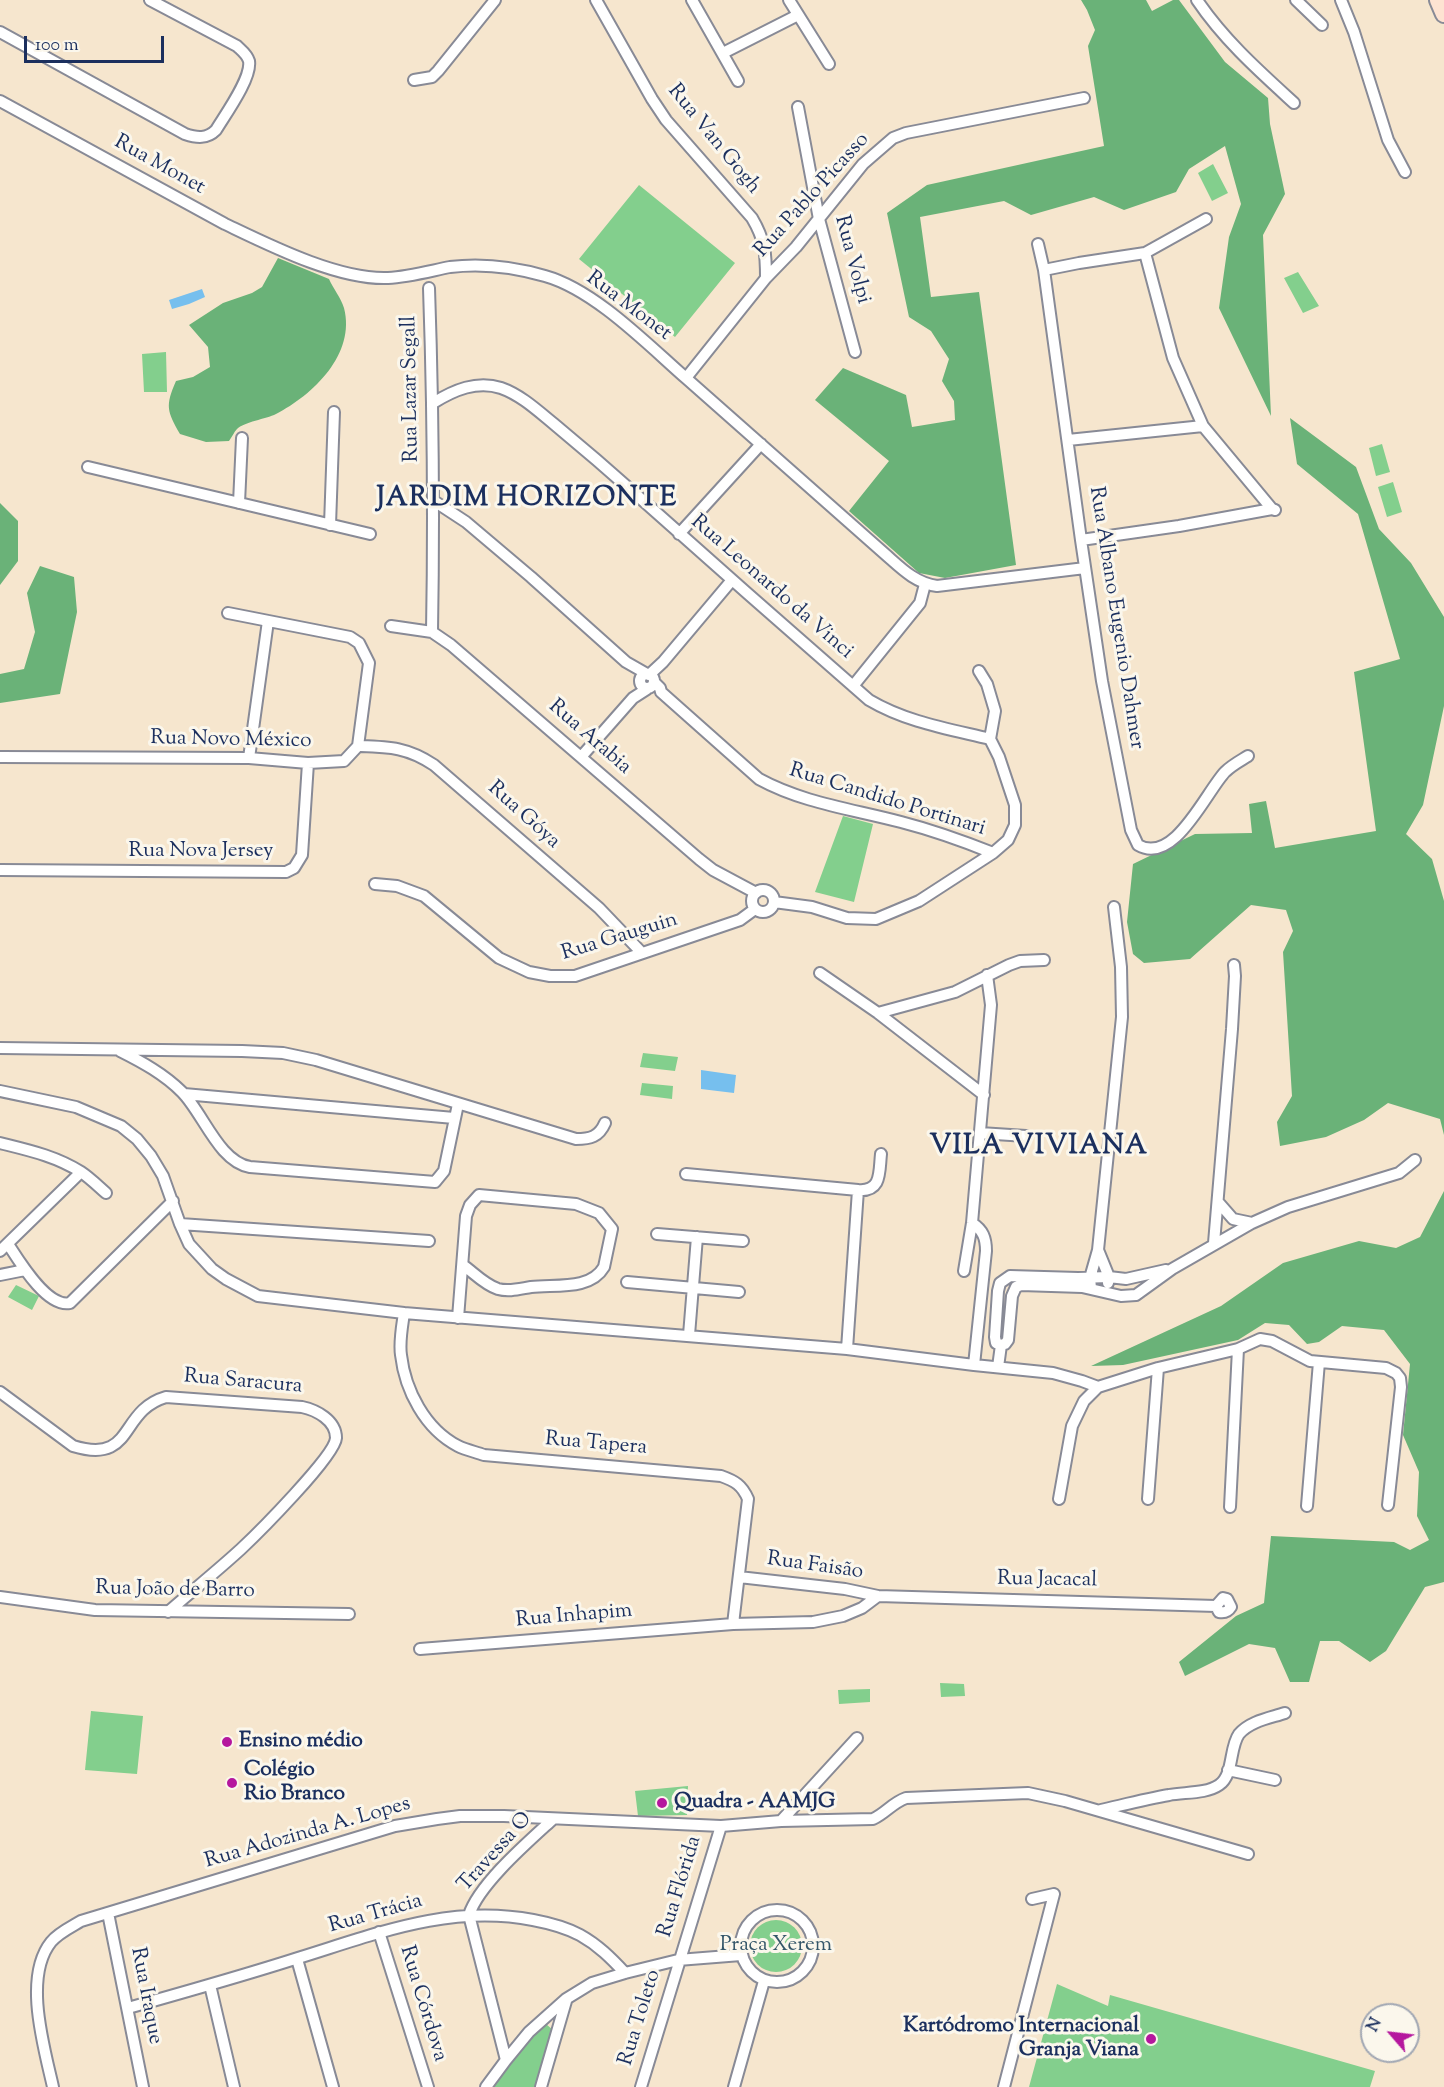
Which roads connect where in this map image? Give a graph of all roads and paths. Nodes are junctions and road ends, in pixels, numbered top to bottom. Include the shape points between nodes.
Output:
1 (150, 0) edge
2 (495, 0) edge
3 (596, 0) edge
4 (692, 0) edge
5 (791, 0) edge
6 (1197, 0) edge
7 (1296, 0) edge
8 (1341, 0) edge
9 (1438, 0) edge
10 (1444, 14) edge
11 (798, 15) junction
12 (1322, 25) dead end
13 (0, 32) edge
14 (723, 53) junction
15 (829, 64) dead end
16 (414, 80) dead end
17 (738, 81) dead end
18 (1084, 98) dead end
19 (0, 101) edge
20 (1294, 103) dead end
21 (798, 107) dead end
22 (1405, 172) dead end
23 (819, 219) junction
24 (1206, 219) dead end
25 (1038, 244) dead end
26 (1145, 253) junction
27 (1044, 270) junction
28 (766, 278) junction
29 (429, 288) dead end
30 (855, 352) dead end
31 (686, 378) junction
32 (432, 380) junction
33 (455, 390) junction
34 (433, 403) junction
35 (334, 412) dead end
36 (1203, 426) junction
37 (242, 438) dead end
38 (1068, 440) junction
39 (761, 444) junction
40 (88, 467) dead end
41 (434, 501) junction
42 (239, 503) junction
43 (455, 516) junction
44 (434, 521) junction
45 (330, 525) junction
46 (369, 534) dead end
47 (679, 534) junction
48 (1081, 540) junction
49 (1085, 568) junction
50 (732, 580) junction
51 (925, 584) junction
52 (228, 613) dead end
53 (268, 621) junction
54 (391, 626) dead end
55 (432, 632) junction
56 (979, 671) dead end
57 (647, 681) junction
58 (853, 686) junction
59 (990, 739) junction
60 (358, 746) junction
61 (1248, 756) dead end
62 (0, 757) edge
63 (581, 757) junction
64 (249, 758) junction
65 (308, 763) junction
66 (993, 853) junction
67 (0, 870) edge
68 (375, 884) dead end
69 (756, 893) junction
70 (774, 902) junction
71 (1114, 907) dead end
72 (755, 909) junction
73 (642, 953) junction
74 (1044, 960) dead end
75 (1234, 965) dead end
76 (820, 973) dead end
77 (987, 975) junction
78 (878, 1013) junction
79 (0, 1048) edge
80 (117, 1049) junction
81 (0, 1092) edge
82 (184, 1094) junction
83 (984, 1095) junction
84 (458, 1104) junction
85 (454, 1118) junction
86 (605, 1123) dead end
87 (980, 1133) junction
88 (1026, 1136) dead end
89 (0, 1143) edge
90 (881, 1154) dead end
91 (1415, 1160) dead end
92 (81, 1172) junction
93 (686, 1174) dead end
94 (858, 1190) junction
95 (106, 1193) dead end
96 (172, 1201) junction
97 (1219, 1203) junction
98 (972, 1223) junction
99 (1252, 1223) junction
100 (180, 1224) junction
101 (657, 1234) dead end
102 (697, 1237) junction
103 (429, 1241) dead end
104 (743, 1241) dead end
105 (1214, 1243) junction
106 (4, 1247) edge
107 (1098, 1250) junction
108 (464, 1265) junction
109 (1172, 1269) junction
110 (25, 1270) junction
111 (964, 1271) dead end
112 (0, 1275) edge
113 (1109, 1277) junction
114 (1141, 1277) junction
115 (627, 1282) dead end
116 (1091, 1283) junction
117 (692, 1288) junction
118 (1105, 1291) junction
119 (739, 1292) dead end
120 (1136, 1295) junction
121 (404, 1313) junction
122 (458, 1318) junction
123 (995, 1331) junction
124 (1010, 1331) junction
125 (689, 1335) junction
126 (1001, 1345) junction
127 (847, 1349) junction
128 (1238, 1349) junction
129 (1319, 1362) junction
130 (974, 1365) junction
131 (998, 1367) junction
132 (1158, 1368) junction
133 (1098, 1387) junction
134 (0, 1392) edge
135 (1059, 1499) dead end
136 (1148, 1499) dead end
137 (1388, 1504) dead end
138 (1307, 1506) dead end
139 (1230, 1507) dead end
140 (739, 1577) junction
141 (878, 1596) junction
142 (0, 1597) edge
143 (1215, 1605) dead end
144 (168, 1612) junction
145 (349, 1614) dead end
146 (733, 1624) junction
147 (420, 1649) dead end
148 (1285, 1713) dead end
149 (857, 1738) dead end
150 (1228, 1770) junction
151 (1275, 1780) dead end
152 (1097, 1810) junction
153 (554, 1819) junction
154 (781, 1821) junction
155 (721, 1826) junction
156 (1248, 1854) dead end
157 (1032, 1899) dead end
158 (108, 1913) junction
159 (469, 1914) junction
160 (379, 1932) junction
161 (741, 1955) junction
162 (297, 1959) junction
163 (678, 1960) junction
164 (625, 1973) junction
165 (764, 1981) junction
166 (210, 1985) junction
167 (566, 1999) junction
168 (128, 2008) junction
169 (506, 2060) junction
170 (53, 2087) edge
171 (143, 2087) edge
172 (234, 2087) edge
173 (333, 2087) edge
174 (428, 2087) edge
175 (486, 2087) edge
176 (541, 2087) edge
177 (641, 2087) edge
178 (734, 2087) edge
179 (1004, 2087) edge

1 - 13 street via 237,46 249,61 245,80 210,135 185,134
2 - 16 street via 432,77
3 - 28 street, Rua Van Gogh via 666,120 752,218 762,235
4 - 14 street
5 - 11 street
6 - 20 street via 1230,42
7 - 12 street
8 - 22 street via 1388,140
9 - 10 street
11 - 14 street
11 - 15 street
14 - 17 street
18 - 23 street, Rua Pablo Picasso via 893,138 863,164
19 - 31 street, Rua Monet via 225,224 327,267 389,278 472,265 547,276 578,291 619,319
21 - 23 street, Rua Volpi
23 - 28 street, Rua Pablo Picasso
23 - 30 street, Rua Volpi
24 - 26 street
25 - 27 street, Rua Albano Eugenio Dahmer
26 - 27 street
26 - 36 street via 1173,358
27 - 38 street, Rua Albano Eugenio Dahmer
28 - 31 street, Rua Pablo Picasso
29 - 32 street, Rua Lazar Segall
31 - 39 street, Rua Monet
32 - 33 street
32 - 34 street, Rua Lazar Segall
33 - 34 street, Rua Leonardo da Vinci
33 - 47 street, Rua Leonardo da Vinci via 469,386 501,388 529,404
34 - 41 street, Rua Lazar Segall
35 - 45 street
36 - 38 street
36 - 48 street via 1275,511
37 - 42 street
38 - 48 street, Rua Albano Eugenio Dahmer
39 - 47 street
39 - 51 street, Rua Monet via 914,579
40 - 42 street
41 - 43 street, Rua Candido Portinari
41 - 44 street, Rua Lazar Segall
42 - 45 street
43 - 44 street
43 - 57 street, Rua Candido Portinari via 531,577
44 - 55 street, Rua Lazar Segall
45 - 46 street
47 - 50 street, Rua Leonardo da Vinci
48 - 49 street, Rua Albano Eugenio Dahmer
49 - 51 street via 937,586
49 - 61 street, Rua Albano Eugenio Dahmer via 1104,692 1131,830 1138,845 1151,850 1176,837 1223,774
50 - 57 street via 663,662 662,669
50 - 58 street, Rua Leonardo da Vinci
51 - 58 street via 920,603
52 - 53 street
53 - 60 street via 350,637 365,651 369,663
53 - 64 street
54 - 55 street, Rua Arabia
55 - 63 street, Rua Arabia via 473,662
56 - 59 street via 995,711
57 - 63 street
57 - 66 street, Rua Candido Portinari via 660,688 759,779 785,792 901,822
58 - 59 street, Rua Leonardo da Vinci via 869,700 902,716
59 - 66 street via 1016,812 1013,832
60 - 65 street, Rua Novo México via 344,761
60 - 73 street, Rua Góya via 418,754 434,765 598,908
62 - 64 street, Rua Novo México
63 - 69 street, Rua Arabia via 713,870
64 - 65 street, Rua Novo México
65 - 67 street, Rua Nova Jersey via 302,855 294,868 286,872
66 - 70 street, Rua Arabia via 919,901 876,920 847,918 812,907
68 - 73 street, Rua Gauguin via 397,886 424,896 499,958 529,972 575,976
69 - 70 street, Rua Arabia via 767,891
69 - 72 street via 752,901
70 - 72 street, Rua Arabia via 766,911
71 - 107 street via 1122,1017
72 - 73 street, Rua Gauguin via 740,920
74 - 77 street via 1020,962
75 - 97 street
76 - 78 street
77 - 78 street via 955,992
77 - 83 street via 991,1005
78 - 83 street
79 - 80 street
80 - 82 street via 151,1067
80 - 84 street via 283,1053
81 - 96 street via 60,1102 121,1126 151,1156
82 - 85 street
82 - 85 street via 225,1152 250,1167 435,1182 444,1170
83 - 87 street
84 - 85 street
84 - 86 street via 576,1139 595,1136
87 - 88 street
87 - 98 street
89 - 92 street via 44,1155
90 - 94 street via 878,1181 873,1188
91 - 99 street via 1399,1173 1288,1207
92 - 95 street
92 - 106 street
93 - 94 street
94 - 127 street
96 - 100 street
96 - 110 street via 70,1303 55,1300
97 - 99 street via 1233,1219
97 - 105 street
98 - 111 street
98 - 130 street via 983,1234 986,1251
99 - 105 street
100 - 103 street
100 - 121 street via 189,1244 212,1269 258,1296
101 - 102 street
102 - 104 street
102 - 117 street
105 - 109 street
106 - 110 street
107 - 113 street
107 - 116 street
108 - 108 street via 500,1290 566,1287 601,1273 612,1229 599,1213 576,1204 479,1195 466,1216
108 - 122 street
109 - 114 street
109 - 120 street
110 - 112 street
113 - 114 street
113 - 116 street
113 - 118 street
114 - 120 street
115 - 117 street
116 - 118 street
116 - 123 street via 1010,1276 998,1291
116 - 124 street via 1016,1287
117 - 119 street
117 - 125 street
118 - 120 street
121 - 122 street
121 - 140 street, Rua Tapera via 400,1353 406,1383 421,1412 458,1446 484,1455 721,1476 736,1481 748,1499
122 - 125 street
123 - 124 street
123 - 126 street via 996,1343
124 - 126 street via 1008,1340
125 - 127 street
126 - 131 street
127 - 130 street
128 - 129 street via 1268,1339
128 - 132 street
128 - 139 street
129 - 137 street via 1379,1366 1400,1378
129 - 138 street
130 - 131 street
131 - 133 street via 1053,1373
132 - 133 street
132 - 136 street
133 - 135 street via 1084,1401 1072,1426
134 - 144 street, Rua Saracura via 73,1446 87,1451 112,1448 138,1413 166,1397 302,1407 328,1420 336,1440 318,1468 242,1548
140 - 141 street, Rua Faisão
140 - 146 street, Rua Tapera
141 - 143 street, Rua Jacacal
141 - 146 street, Rua Faisão via 862,1608 828,1620
142 - 144 street, Rua João de Barro via 95,1610
144 - 145 street, Rua João de Barro
146 - 147 street, Rua Inhapim
148 - 150 street via 1255,1723 1240,1734
149 - 154 street
150 - 151 street
150 - 152 street via 1220,1784 1212,1788
152 - 154 street, Rua Adozinda A. Lopes via 1028,1793 941,1796 898,1801 873,1818
152 - 156 street, Rua Adozinda A. Lopes
153 - 155 street, Rua Adozinda A. Lopes
153 - 158 street, Rua Adozinda A. Lopes via 460,1816 395,1826
153 - 159 street, Travessa O via 519,1850 486,1887
154 - 155 street, Rua Adozinda A. Lopes
155 - 163 street, Rua Flórida
157 - 179 street via 1054,1894
158 - 168 street, Rua Iraque
158 - 170 street, Rua Adozinda A. Lopes via 81,1921 51,1941 44,1952 37,1984 38,2008
159 - 160 street, Rua Trácia
159 - 164 street, Rua Trácia via 521,1918 569,1930 596,1945
159 - 169 street
160 - 162 street, Rua Trácia
160 - 174 street, Rua Córdova
161 - 163 street
161 - 165 street via 746,1966
161 - 165 street via 744,1931 760,1914 784,1910 805,1922 814,1944 807,1967 788,1982
162 - 166 street, Rua Trácia
162 - 173 street
163 - 164 street
163 - 177 street, Rua Toleto
164 - 167 street via 591,1983
165 - 178 street
166 - 168 street, Rua Trácia
166 - 172 street
167 - 169 street via 529,2032
167 - 176 street
168 - 171 street, Rua Iraque
169 - 175 street

